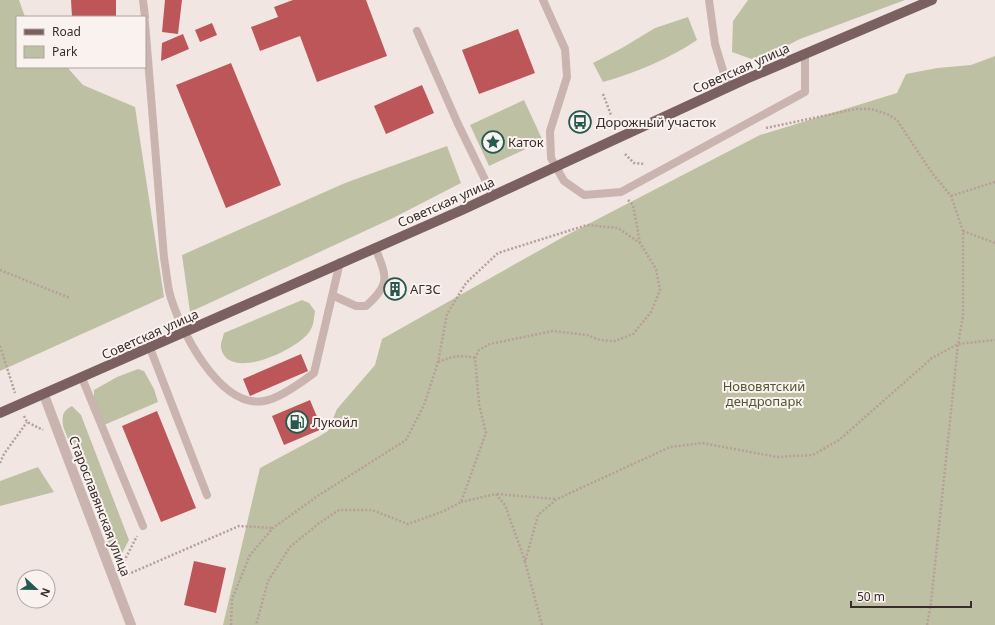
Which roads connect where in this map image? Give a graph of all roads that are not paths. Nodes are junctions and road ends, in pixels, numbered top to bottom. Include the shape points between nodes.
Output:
1 (143, 0) edge
2 (543, 0) edge
3 (710, 0) edge
4 (932, 0) edge
5 (145, 16) edge
6 (417, 31) dead end
7 (146, 34) edge
8 (805, 54) junction
9 (728, 87) junction
10 (555, 167) junction
11 (493, 196) junction
12 (375, 247) junction
13 (340, 262) junction
14 (334, 296) junction
15 (186, 332) junction
16 (150, 348) junction
17 (82, 378) junction
18 (44, 395) junction
19 (0, 413) edge
20 (207, 495) dead end
21 (143, 526) road end
22 (131, 625) edge

1 - 5 lane
2 - 10 lane via 565,49 567,77 550,131 551,158
3 - 9 lane via 716,44
4 - 8 main road, Советская улица
6 - 11 lane
7 - 15 lane via 164,258 169,292
8 - 9 main road, Советская улица
8 - 10 lane via 805,92 621,192 584,196 564,181
9 - 10 main road, Советская улица
10 - 11 main road, Советская улица
11 - 12 main road, Советская улица
12 - 13 main road, Советская улица
12 - 14 lane via 386,275 377,297 366,306 356,306
13 - 14 lane
13 - 15 main road, Советская улица
14 - 15 lane via 314,373 272,399 264,401 241,399 228,391 203,362
15 - 16 main road, Советская улица
16 - 17 main road, Советская улица
16 - 20 lane
17 - 18 main road, Советская улица
17 - 21 lane
18 - 19 main road, Советская улица
18 - 22 street, Старославянская улица

